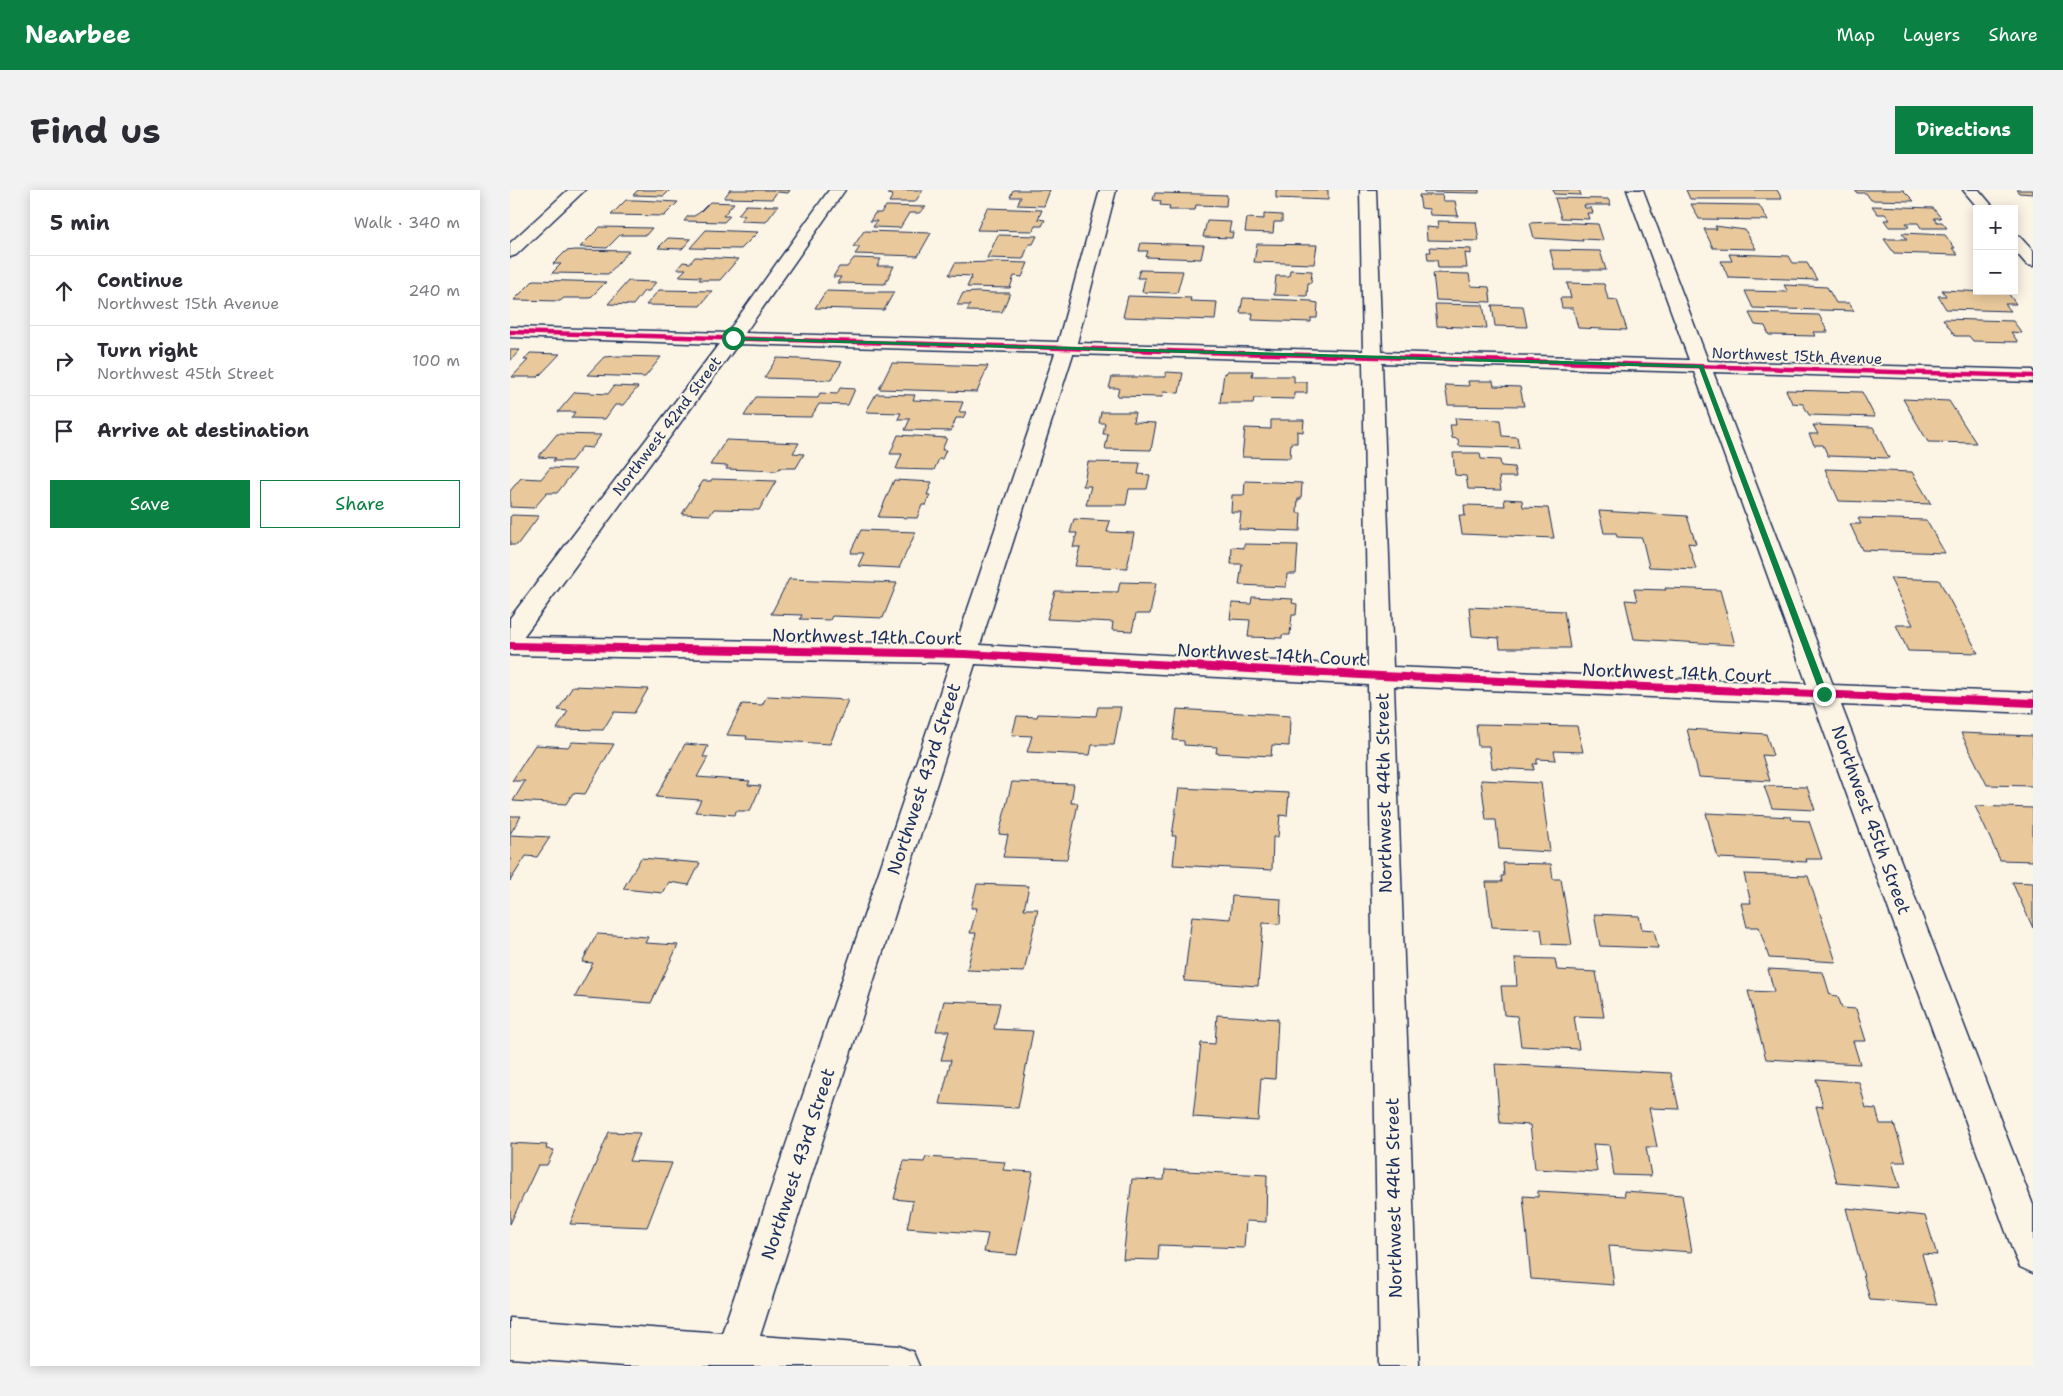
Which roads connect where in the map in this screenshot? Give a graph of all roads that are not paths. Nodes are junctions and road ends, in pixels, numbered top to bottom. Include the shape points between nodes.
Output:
1 (577, 190) edge
2 (837, 190) edge
3 (1108, 190) edge
4 (1368, 190) edge
5 (1635, 190) edge
6 (1971, 190) edge
7 (1984, 205) edge
8 (2018, 245) edge
9 (510, 252) edge
10 (2033, 262) edge
11 (510, 332) edge
12 (733, 338) junction
13 (1066, 348) junction
14 (1373, 357) junction
15 (1701, 366) junction
16 (2033, 376) edge
17 (510, 636) edge
18 (510, 646) edge
19 (965, 654) junction
20 (1381, 676) junction
21 (1824, 694) junction
22 (2033, 703) edge
23 (2033, 1254) edge
24 (510, 1338) edge
25 (733, 1360) edge
26 (899, 1366) edge
27 (1399, 1366) edge

1 - 9 street
2 - 12 street, Northwest 42nd Street
3 - 13 street, Northwest 43rd Street
4 - 14 street, Northwest 44th Street
5 - 15 street, Northwest 45th Street
6 - 7 street
8 - 10 street
11 - 12 street, Northwest 15th Avenue
12 - 13 street, Northwest 15th Avenue
12 - 17 street, Northwest 42nd Street
13 - 14 street, Northwest 15th Avenue
13 - 19 street, Northwest 43rd Street
14 - 15 street, Northwest 15th Avenue
14 - 20 street, Northwest 44th Street
15 - 16 street, Northwest 15th Avenue
15 - 21 street, Northwest 45th Street
18 - 19 street, Northwest 14th Court
19 - 20 street, Northwest 14th Court
19 - 25 street, Northwest 43rd Street
20 - 21 street, Northwest 14th Court
20 - 27 street, Northwest 44th Street
21 - 22 street, Northwest 14th Court
21 - 23 street, Northwest 45th Street
24 - 25 street
25 - 26 street

